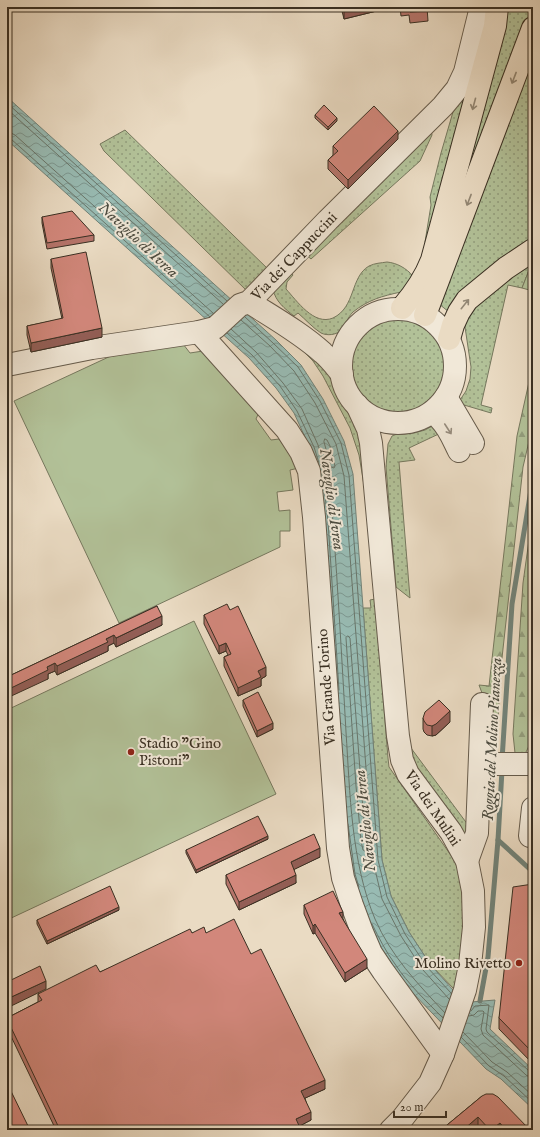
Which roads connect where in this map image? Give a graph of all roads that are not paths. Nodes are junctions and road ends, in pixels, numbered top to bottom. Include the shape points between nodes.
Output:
1 (481, 7) edge
2 (496, 17) edge
3 (533, 28) edge
4 (533, 250) edge
5 (244, 304) junction
6 (402, 308) junction
7 (425, 315) junction
8 (207, 330) junction
9 (449, 339) junction
10 (313, 345) junction
11 (345, 346) junction
12 (7, 365) edge
13 (342, 374) junction
14 (446, 397) junction
15 (357, 405) junction
16 (430, 413) junction
17 (395, 423) junction
18 (374, 464) junction
19 (482, 704) dead end
20 (483, 764) junction
21 (526, 764) edge
22 (533, 808) edge
23 (530, 836) dead end
24 (467, 861) junction
25 (445, 1048) junction
26 (391, 1130) edge

1 - 5 street, Via dei Cappuccini via 465,72 457,89
2 -> 6 main road via 428,273
3 -> 7 main road
9 -> 4 main road via 453,325 467,300
5 - 8 street, Via dei Cappuccini
5 - 10 street via 284,324
6 - 7 street
6 - 11 street via 373,314 361,322
7 - 9 street via 443,330
8 - 12 street via 92,348
8 - 25 street, Via Grande Torino via 287,430 309,471 338,848 343,878 371,953
9 - 14 street via 456,369
10 - 11 street via 332,349
10 - 13 street
11 - 13 street via 341,360
13 - 15 street via 350,396
14 - 16 street
16 -> 14 street via 441,420 466,447
15 - 17 street via 368,414
15 - 18 street, Via dei Mulini via 368,429
16 - 17 street via 420,419
17 - 18 street, Via dei Mulini via 378,441
18 - 24 street, Via dei Mulini via 402,760 408,774 451,832
19 - 20 street
20 - 21 street
20 - 24 street via 477,833
22 - 23 street
24 - 25 street, Via dei Mulini via 473,891 474,927 470,966 465,990
25 - 26 street, Via dei Mulini via 430,1083

